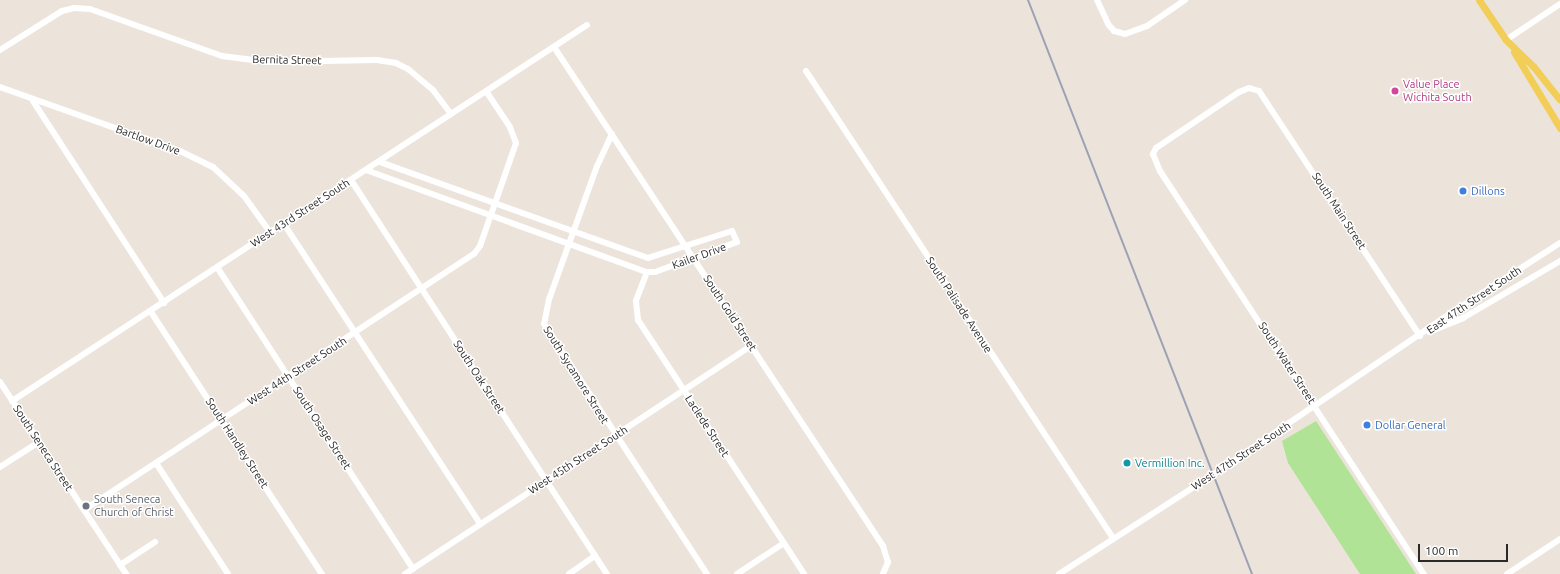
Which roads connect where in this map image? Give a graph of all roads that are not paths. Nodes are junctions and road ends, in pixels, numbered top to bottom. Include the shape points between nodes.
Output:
1 (1097, 0) edge
2 (1185, 0) edge
3 (1479, 0) edge
4 (1560, 4) edge
5 (587, 25) dead end
6 (1506, 40) junction
7 (1511, 46) junction
8 (554, 47) junction
9 (0, 50) edge
10 (806, 71) dead end
11 (0, 87) edge
12 (486, 91) junction
13 (1560, 100) edge
14 (33, 101) junction
15 (451, 114) junction
16 (1560, 128) edge
17 (612, 134) junction
18 (1154, 151) joint
19 (380, 162) junction
20 (366, 170) junction
21 (351, 180) junction
22 (496, 203) junction
23 (492, 215) junction
24 (284, 224) junction
25 (270, 232) junction
26 (574, 232) junction
27 (1560, 243) edge
28 (569, 244) junction
29 (687, 247) junction
30 (694, 258) junction
31 (1560, 261) edge
32 (217, 267) junction
33 (647, 272) junction
34 (421, 289) junction
35 (164, 303) junction
36 (151, 312) junction
37 (355, 333) junction
38 (1420, 336) junction
39 (752, 345) junction
40 (288, 376) junction
41 (0, 382) edge
42 (683, 390) junction
43 (12, 401) junction
44 (1316, 407) junction
45 (222, 420) junction
46 (615, 436) junction
47 (39, 442) junction
48 (156, 463) junction
49 (0, 467) edge
50 (546, 481) junction
51 (84, 510) junction
52 (480, 524) junction
53 (1113, 538) junction
54 (1560, 539) edge
55 (155, 542) dead end
56 (784, 543) junction
57 (595, 556) junction
58 (120, 565) junction
59 (413, 568) junction
60 (126, 574) edge
61 (228, 574) edge
62 (322, 574) edge
63 (405, 574) edge
64 (569, 574) edge
65 (607, 574) edge
66 (707, 574) edge
67 (737, 574) edge
68 (804, 574) edge
69 (883, 574) edge
70 (1059, 574) edge
71 (1424, 574) edge
72 (1507, 574) edge

1 - 2 street via 1114,31 1129,34
3 - 6 main road
4 - 6 street
5 - 8 street, West 43rd Street South
6 - 7 main road
7 - 13 main road via 1533,66
7 - 16 main road
8 - 12 street, West 43rd Street South
8 - 17 street, South Gold Street
9 - 15 street, Bernita Street via 62,11 90,8 192,47 243,60 377,60 396,63 408,69 433,90
10 - 53 street, South Palisade Avenue
11 - 14 street, Bartlow Drive
12 - 15 street, West 43rd Street South
12 - 22 street via 510,127 516,143
14 - 25 street, Bartlow Drive via 180,151 213,166 244,196
14 - 35 street
15 - 19 street, West 43rd Street South
17 - 26 street, South Sycamore Street via 597,166
17 - 29 street, South Gold Street
18 - 38 street, South Main Street via 1160,144 1240,92 1256,89 1262,94
18 - 44 street, South Water Street via 1160,171
19 - 20 street, West 43rd Street South
19 - 22 street, Kailer Drive
20 - 21 street, West 43rd Street South
20 - 23 street
21 - 24 street, West 43rd Street South
21 - 34 street, South Oak Street
22 - 23 street
22 - 26 street, Kailer Drive
23 - 28 street
23 - 34 street, West 44th Street South via 480,246 474,254
24 - 25 street, West 43rd Street South
24 - 37 street
25 - 32 street, West 43rd Street South
26 - 28 street, South Sycamore Street
26 - 29 street, Kailer Drive via 648,258
27 - 38 street, East 47th Street South
28 - 33 street
28 - 46 street, South Sycamore Street via 545,312 544,324
29 - 30 street, South Gold Street
29 - 30 street, Kailer Drive via 732,231 736,237 737,242
30 - 33 street, Kailer Drive via 655,272
30 - 39 street, South Gold Street
31 - 38 street, East 47th Street South via 1463,318
32 - 35 street, West 43rd Street South
32 - 40 street, South Osage Street
33 - 42 street, Laclede Street via 636,301 637,316
34 - 37 street, West 44th Street South
34 - 50 street, South Oak Street
35 - 36 street, West 43rd Street South
36 - 43 street, West 43rd Street South
36 - 45 street, South Handley Street
37 - 40 street, West 44th Street South
37 - 52 street
38 - 44 street, West 47th Street South
39 - 42 street, West 45th Street South
39 - 69 street, South Gold Street via 883,546 888,562
40 - 45 street, West 44th Street South
40 - 59 street, South Osage Street
41 - 43 street, South Seneca Street
42 - 46 street, West 45th Street South
42 - 56 street, Laclede Street
43 - 47 street, South Seneca Street
44 - 53 street, West 47th Street South
44 - 71 street, South Water Street
45 - 48 street, West 44th Street South
45 - 62 street, South Handley Street
46 - 50 street, West 45th Street South
46 - 66 street, South Sycamore Street
47 - 49 street
47 - 51 street, South Seneca Street
48 - 51 street, West 44th Street South
48 - 61 street
50 - 52 street, West 45th Street South
50 - 57 street, South Oak Street
51 - 58 street, South Seneca Street
52 - 59 street, West 45th Street South
53 - 70 street, West 47th Street South
54 - 72 street
55 - 58 street
56 - 67 street
56 - 68 street, Laclede Street
57 - 64 street
57 - 65 street, South Oak Street
58 - 60 street, South Seneca Street
59 - 63 street, West 45th Street South

